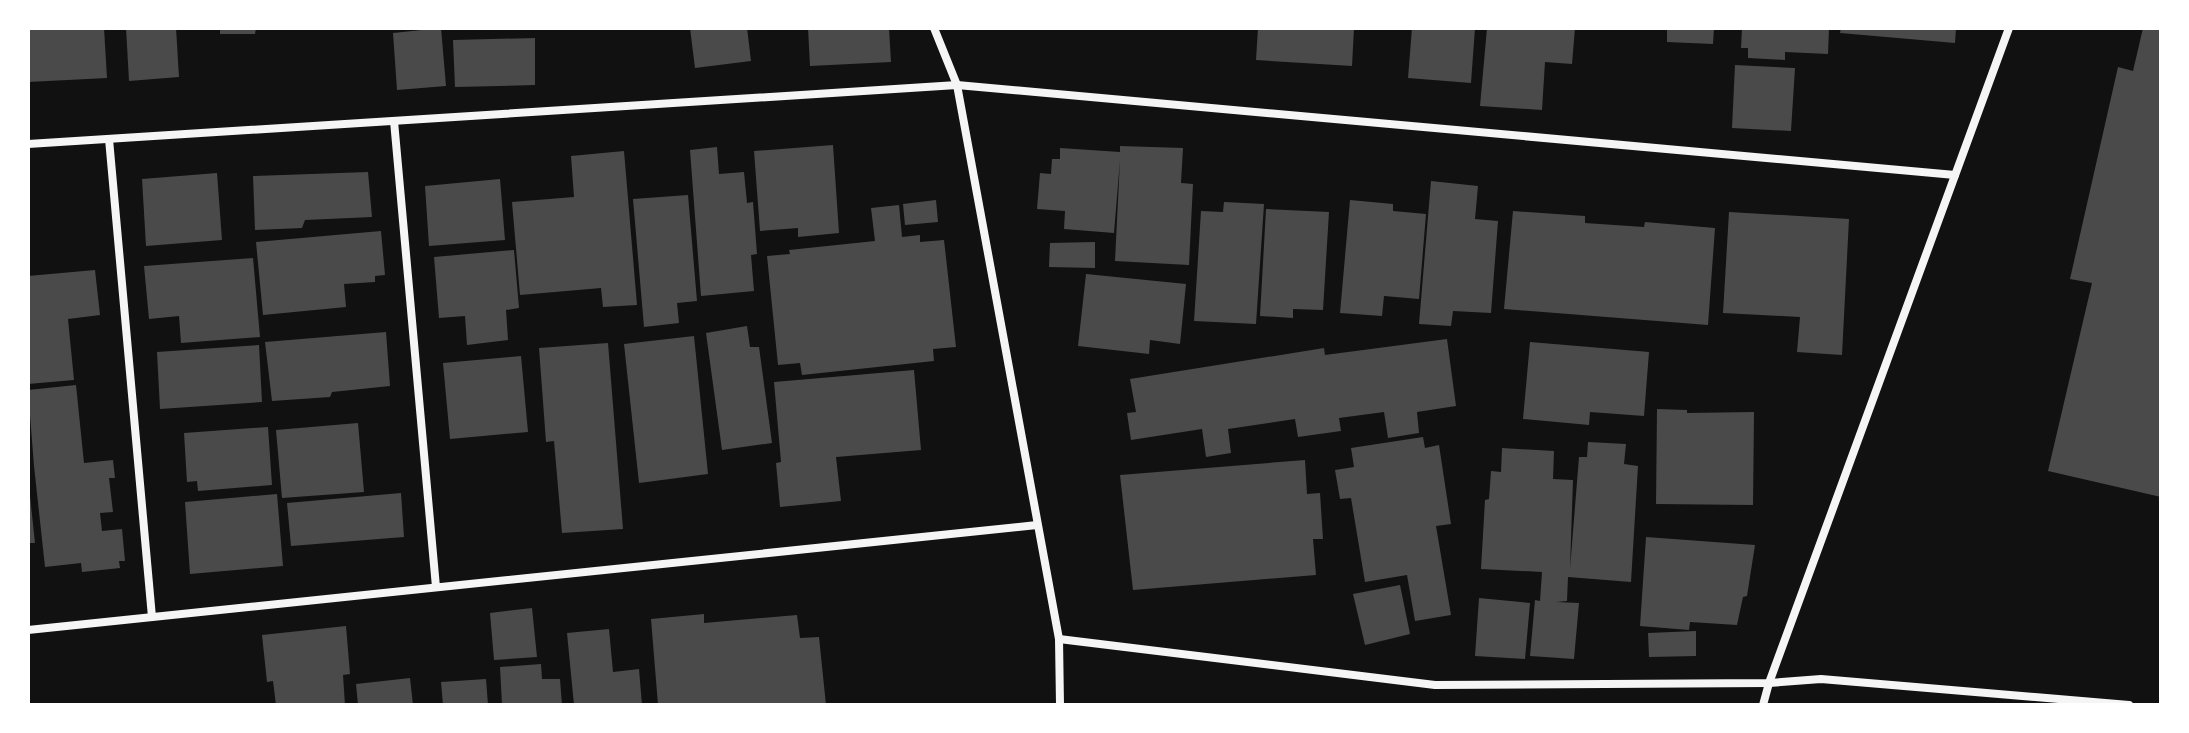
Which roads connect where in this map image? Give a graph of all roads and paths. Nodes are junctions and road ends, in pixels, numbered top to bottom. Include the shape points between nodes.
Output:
1 (934, 28) edge
2 (2009, 28) edge
3 (957, 85) junction
4 (394, 121) junction
5 (109, 139) junction
6 (28, 144) edge
7 (1955, 175) junction
8 (1037, 525) junction
9 (436, 587) junction
10 (152, 617) junction
11 (28, 630) edge
12 (1059, 639) junction
13 (1769, 683) junction
14 (1060, 705) edge
15 (1763, 705) edge
16 (2129, 705) edge

1 - 3 street
2 - 7 street
3 - 4 street
3 - 7 street
3 - 8 street
4 - 5 street
4 - 9 street
5 - 6 street
5 - 10 street
7 - 13 street
8 - 9 street
8 - 12 street
9 - 10 street
10 - 11 street
12 - 13 street via 1435,685
12 - 14 street
13 - 15 street
13 - 16 street via 1821,679

